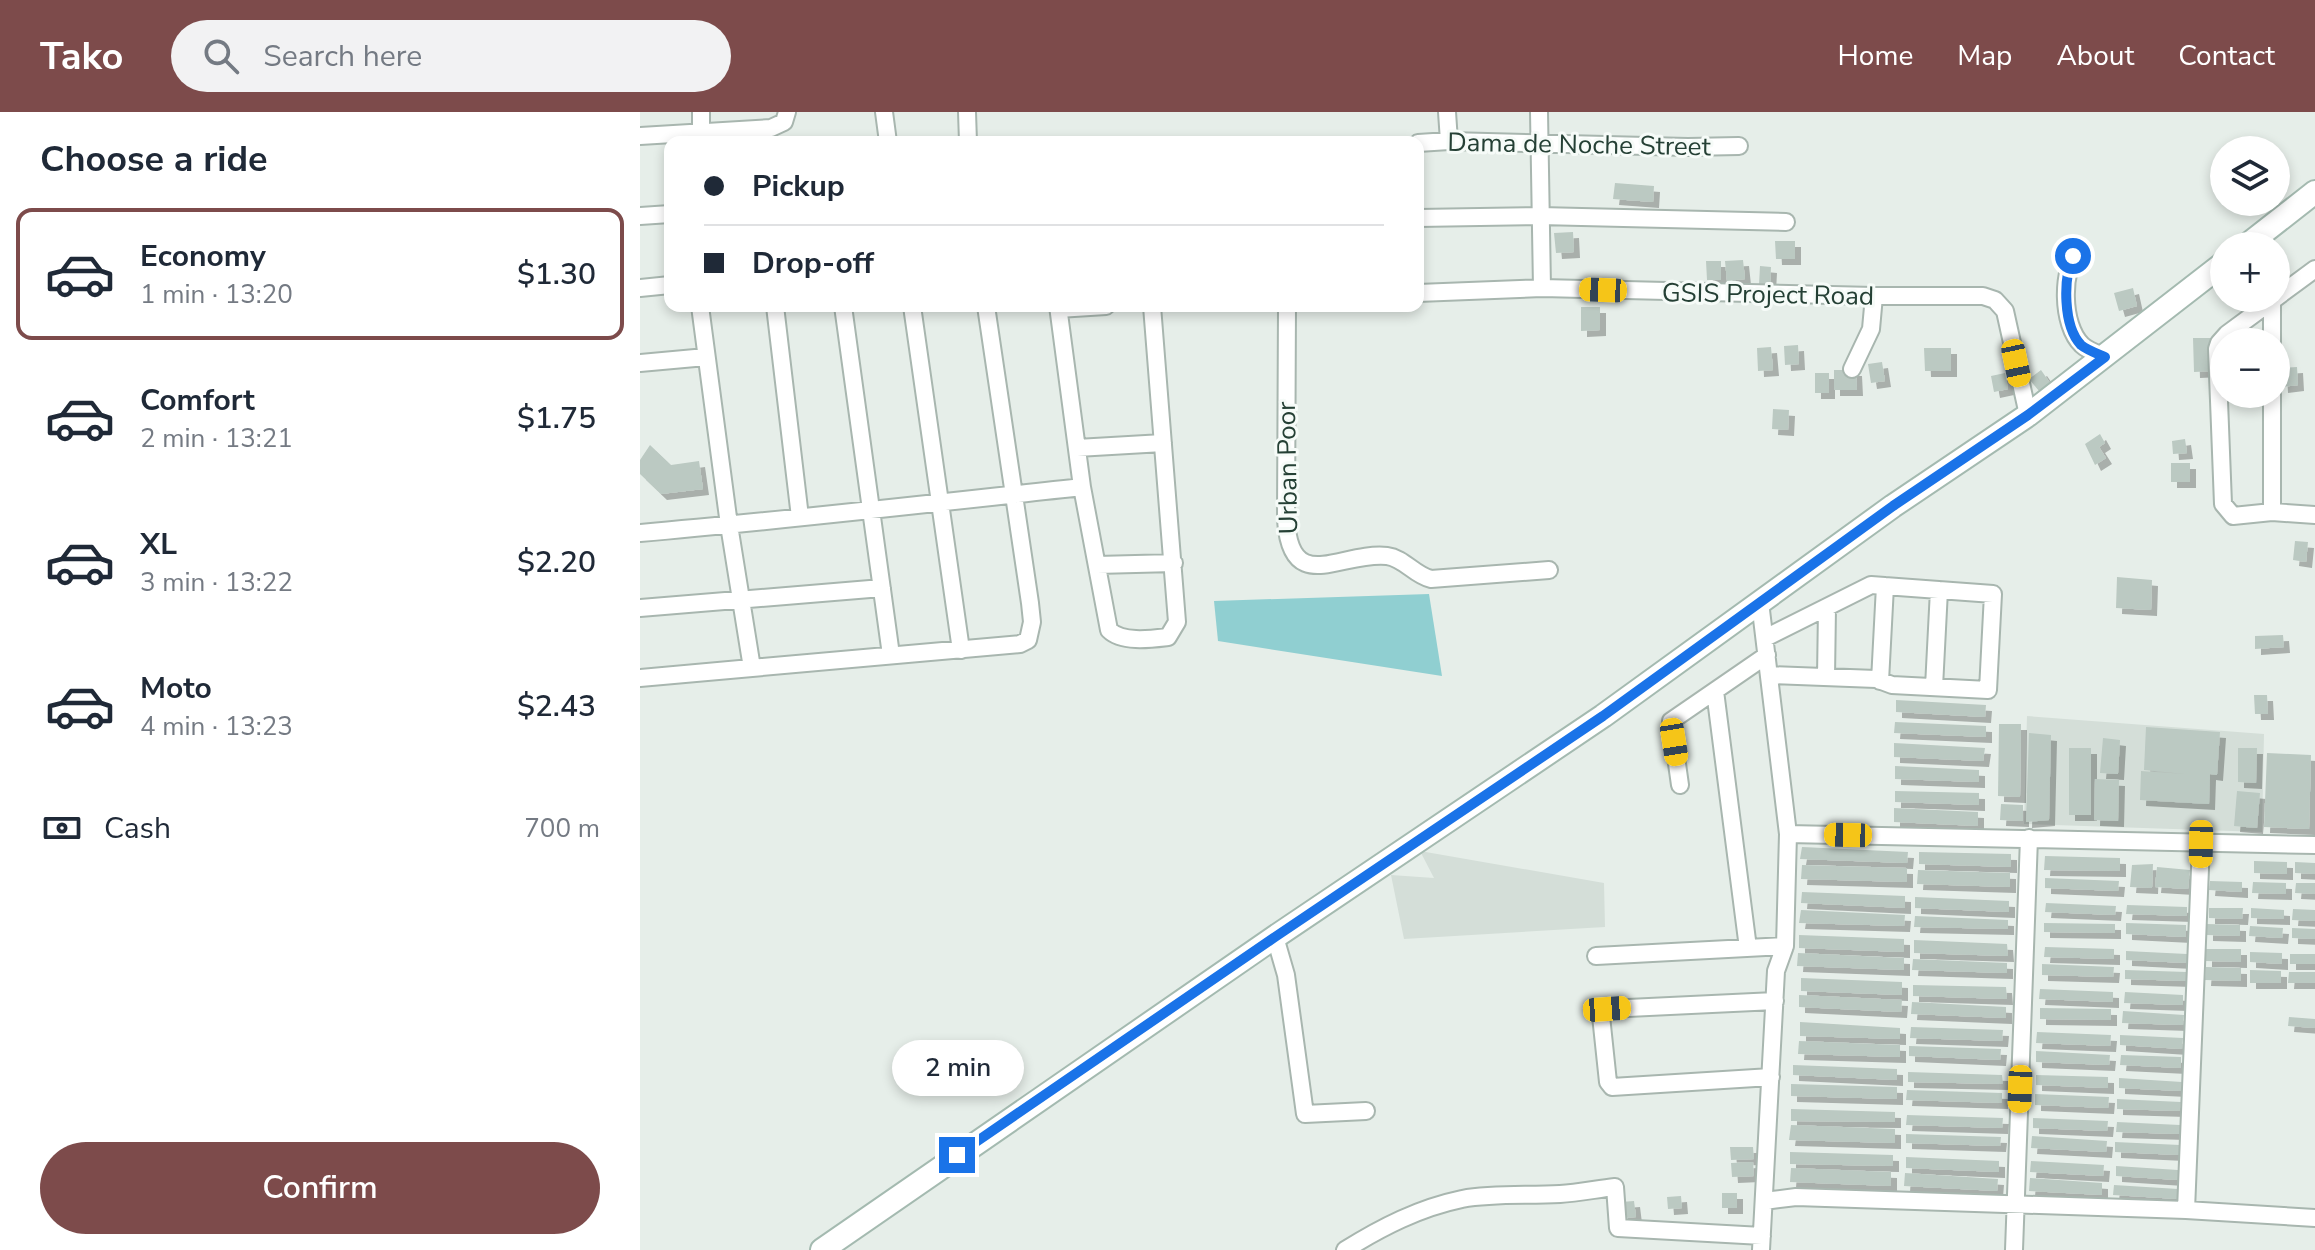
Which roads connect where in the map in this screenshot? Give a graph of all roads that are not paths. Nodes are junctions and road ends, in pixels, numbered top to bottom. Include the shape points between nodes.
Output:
1 (701, 112) edge
2 (884, 112) edge
3 (967, 112) edge
4 (1447, 112) edge
5 (1539, 112) edge
6 (785, 117) edge
7 (701, 131) junction
8 (640, 136) edge
9 (887, 136) edge
10 (968, 136) edge
11 (1449, 141) junction
12 (1540, 142) junction
13 (1424, 143) edge
14 (1739, 146) dead end
15 (2315, 192) edge
16 (664, 214) edge
17 (640, 216) edge
18 (1540, 216) junction
19 (1424, 218) edge
20 (1786, 222) dead end
21 (2264, 232) edge
22 (2079, 248) dead end
23 (2315, 269) edge
24 (2210, 274) edge
25 (664, 286) edge
26 (640, 288) edge
27 (1542, 288) junction
28 (2290, 289) edge
29 (1424, 293) edge
30 (1874, 296) junction
31 (701, 312) edge
32 (776, 312) edge
33 (844, 312) edge
34 (913, 312) edge
35 (987, 312) edge
36 (1059, 312) edge
37 (1152, 312) edge
38 (1287, 312) edge
39 (2259, 312) edge
40 (706, 357) junction
41 (2105, 357) junction
42 (640, 363) edge
43 (1852, 369) dead end
44 (2272, 408) edge
45 (2028, 415) junction
46 (1163, 443) junction
47 (1077, 448) junction
48 (1082, 487) junction
49 (1013, 495) junction
50 (939, 504) junction
51 (872, 509) junction
52 (2272, 512) junction
53 (2315, 515) edge
54 (800, 517) junction
55 (729, 525) junction
56 (640, 533) edge
57 (1174, 563) junction
58 (1097, 565) junction
59 (1549, 570) dead end
60 (1885, 586) junction
61 (882, 588) junction
62 (1939, 590) junction
63 (740, 598) junction
64 (1760, 602) junction
65 (640, 608) edge
66 (1827, 608) junction
67 (1766, 647) junction
68 (961, 650) junction
69 (891, 655) junction
70 (752, 668) junction
71 (1769, 675) junction
72 (1826, 677) junction
73 (640, 678) edge
74 (1880, 681) junction
75 (1934, 687) junction
76 (1715, 691) junction
77 (1680, 785) dead end
78 (1788, 834) junction
79 (2029, 838) junction
80 (2201, 844) junction
81 (2315, 845) edge
82 (1275, 937) junction
83 (1785, 946) junction
84 (1748, 948) junction
85 (1596, 956) dead end
86 (1775, 1001) junction
87 (1771, 1077) junction
88 (1366, 1111) dead end
89 (1764, 1201) junction
90 (2015, 1204) junction
91 (2186, 1210) junction
92 (2315, 1218) edge
93 (1761, 1243) edge
94 (822, 1250) edge
95 (1345, 1250) edge
96 (2014, 1250) edge

1 - 7 street
2 - 9 street
3 - 10 street
4 - 11 street
5 - 12 street
6 - 7 street via 771,128
7 - 8 street
11 - 12 street, Dama de Noche Street
11 - 13 street, Dama de Noche Street
12 - 14 street, Dama de Noche Street
12 - 18 street
15 - 21 street
16 - 17 street
18 - 19 street
18 - 20 street
18 - 27 street
22 - 41 street via 2065,283 2070,319 2081,345
23 - 28 street
24 - 41 street
25 - 26 street
27 - 29 street, GSIS Project Road
27 - 30 street, GSIS Project Road
30 - 43 street via 1871,329
30 - 45 street, GSIS Project Road via 1995,300 2005,311
31 - 40 street
32 - 54 street
33 - 51 street
34 - 50 street
35 - 49 street
36 - 47 street
37 - 46 street
38 - 59 street, Urban Poor via 1286,520 1295,557 1319,565 1383,555 1431,579
39 - 52 street via 2227,334 2217,349 2223,504 2233,516
40 - 42 street
40 - 55 street
41 - 45 street
44 - 52 street
45 - 64 street
46 - 47 street
46 - 57 street
47 - 48 street
48 - 49 street
48 - 58 street
49 - 50 street
49 - 68 street via 1030,603 1030,637 1021,643
50 - 51 street
50 - 68 street
51 - 54 street
51 - 61 street
52 - 53 street
54 - 55 street
55 - 56 street
55 - 63 street
57 - 58 street
57 - 58 street via 1177,622 1164,638 1128,638 1111,632
60 - 62 street
60 - 66 street via 1871,585
60 - 74 street
61 - 63 street
61 - 69 street
62 - 75 street
62 - 75 street via 1993,594 1988,690
63 - 65 street
63 - 70 street
64 - 67 street
64 - 82 street via 1603,716
66 - 67 street
66 - 72 street
67 - 71 street
67 - 76 street
68 - 69 street
69 - 70 street
70 - 73 street
71 - 72 street
71 - 78 street
72 - 74 street
74 - 75 street
76 - 77 street via 1671,721
76 - 84 street
78 - 79 street
78 - 83 street
79 - 80 street
79 - 90 street
80 - 81 street
80 - 91 street
82 - 88 street via 1286,975 1305,1114
82 - 94 street
83 - 84 street
83 - 86 street via 1776,971
84 - 85 street
86 - 87 street
86 - 87 street via 1607,1009 1601,1016 1612,1087
87 - 89 street
89 - 90 street via 1796,1197
89 - 93 street
90 - 91 street
90 - 96 street
91 - 92 street
93 - 95 street via 1618,1228 1615,1187 1462,1199 1418,1211

